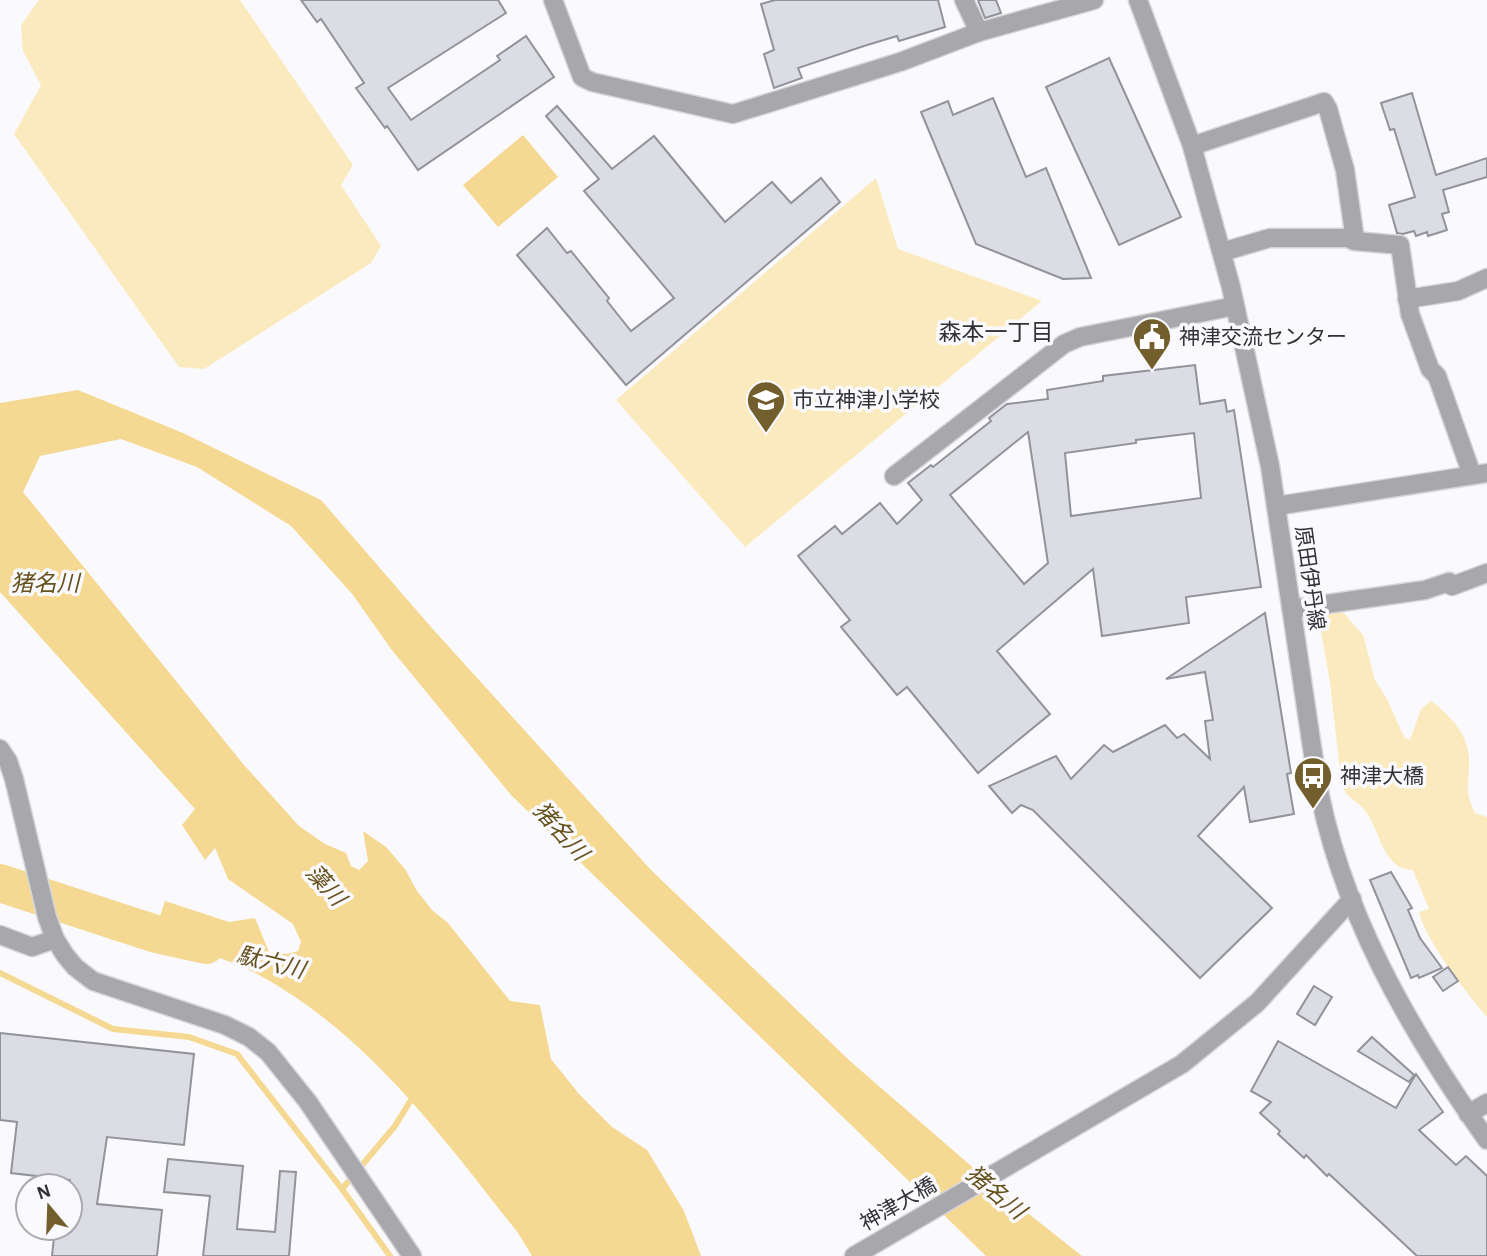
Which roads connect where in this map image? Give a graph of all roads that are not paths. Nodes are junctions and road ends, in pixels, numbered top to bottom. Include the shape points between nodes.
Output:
1 (553, 0) edge
2 (964, 0) edge
3 (1094, 0) edge
4 (1138, 0) edge
5 (979, 32) junction
6 (1192, 146) junction
7 (1349, 238) junction
8 (1222, 252) junction
9 (1487, 278) edge
10 (1407, 299) junction
11 (1236, 306) junction
12 (1479, 474) edge
13 (894, 475) dead end
14 (1487, 490) edge
15 (1276, 506) junction
16 (1487, 573) edge
17 (1292, 609) junction
18 (0, 748) edge
19 (1352, 899) junction
20 (0, 936) edge
21 (55, 939) junction
22 (1487, 1103) edge
23 (1468, 1114) junction
24 (1487, 1140) edge
25 (412, 1256) edge
26 (854, 1256) edge

1 - 5 street via 582,77 733,114
2 - 5 street
3 - 5 street
4 - 6 street, 原田伊丹線
6 - 7 street via 1324,102 1345,170 1354,233
6 - 8 street, 原田伊丹線
7 - 8 street via 1270,238
7 - 10 street via 1400,245
8 - 11 street, 原田伊丹線
9 - 10 street via 1458,291
10 - 12 street via 1430,369
11 - 13 street via 1064,344
11 - 15 street, 原田伊丹線
12 - 14 street
12 - 15 street
15 - 17 street, 原田伊丹線
16 - 17 street via 1452,586 1449,582 1425,590
17 - 19 street, 原田伊丹線 via 1319,793
18 - 21 street via 11,770
19 - 23 street, 原田伊丹線 via 1397,998
19 - 26 street, 神津大橋 via 1257,1003 1182,1064
20 - 21 street via 32,947
21 - 25 street via 75,967 93,981 225,1024 268,1052 308,1102
22 - 23 street
23 - 24 street, 原田伊丹線

